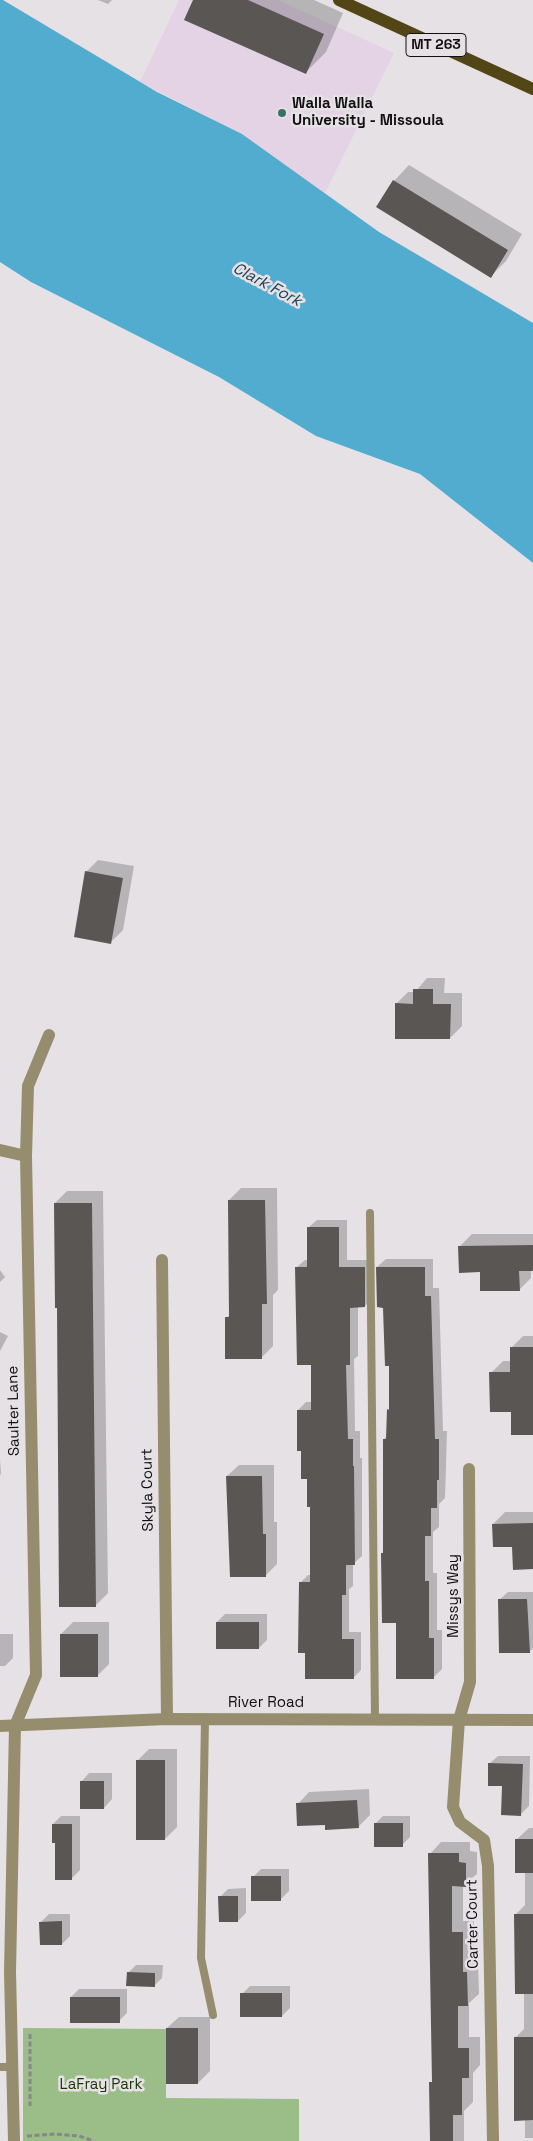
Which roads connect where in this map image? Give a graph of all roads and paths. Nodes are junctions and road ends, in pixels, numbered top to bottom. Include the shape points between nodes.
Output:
1 (339, 0) edge
2 (533, 89) edge
3 (49, 1035) dead end
4 (0, 1150) edge
5 (26, 1156) junction
6 (370, 1213) dead end
7 (162, 1260) dead end
8 (469, 1469) dead end
9 (167, 1719) junction
10 (205, 1719) junction
11 (375, 1720) junction
12 (459, 1720) junction
13 (533, 1720) edge
14 (0, 1726) edge
15 (15, 1726) junction
16 (5, 1929) edge
17 (213, 2015) dead end
18 (30, 2034) dead end
19 (6, 2067) edge
20 (30, 2110) dead end
21 (30, 2127) dead end
22 (30, 2136) junction
23 (14, 2139) edge
24 (94, 2141) edge
25 (493, 2141) edge

1 - 2 main road, MT 263
3 - 5 street, Saulter Lane via 28,1086
4 - 5 street
5 - 15 street, Saulter Lane via 36,1675
6 - 11 lane
7 - 9 street, Skyla Court
8 - 12 street, Missys Way via 470,1682
9 - 10 street, River Road
9 - 15 street, River Road
10 - 11 street, River Road
10 - 17 lane via 201,1958
11 - 12 street, River Road
12 - 13 street, River Road
12 - 25 street, Carter Court via 453,1807 460,1822 484,1840 488,1866
14 - 15 street, River Road
15 - 16 street
16 - 19 street
18 - 20 path
19 - 23 street
21 - 22 path
22 - 23 path
22 - 24 path via 55,2134

